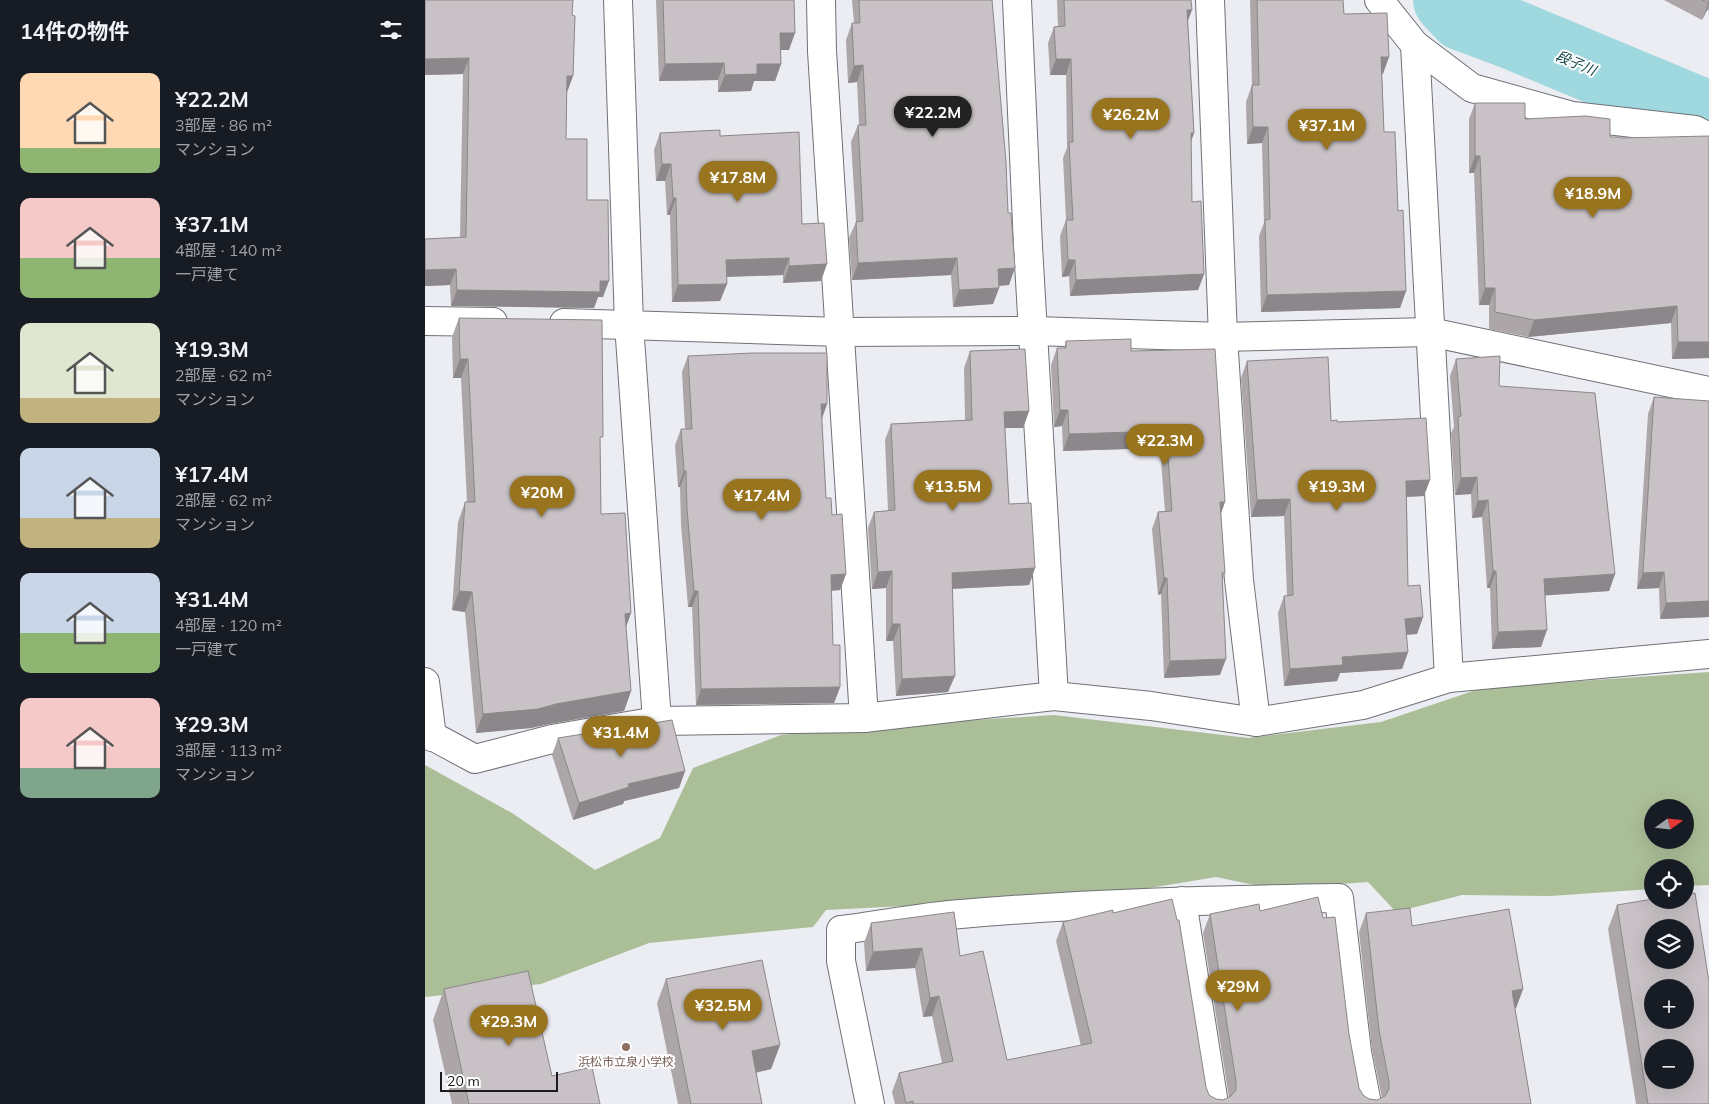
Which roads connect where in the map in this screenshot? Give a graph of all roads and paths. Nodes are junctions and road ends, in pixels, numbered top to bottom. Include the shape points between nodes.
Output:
1 (618, 0) edge
2 (821, 0) edge
3 (1017, 0) edge
4 (1210, 0) edge
5 (1379, 0) edge
6 (1415, 45) junction
7 (1709, 137) edge
8 (425, 321) edge
9 (513, 322) edge
10 (542, 323) edge
11 (629, 324) junction
12 (1034, 331) junction
13 (841, 332) junction
14 (1430, 332) junction
15 (1223, 337) junction
16 (1709, 391) edge
17 (1709, 654) edge
18 (1449, 678) junction
19 (425, 682) edge
20 (1055, 696) junction
21 (864, 718) junction
22 (657, 721) junction
23 (1256, 722) junction
24 (429, 734) edge
25 (1182, 901) junction
26 (870, 1104) edge
27 (1214, 1104) edge
28 (1367, 1104) edge

1 - 11 street
2 - 13 street
3 - 12 street
4 - 15 street
5 - 6 street
6 - 7 street via 1472,88 1572,116 1695,130
6 - 14 street
8 - 9 street
10 - 11 street
11 - 13 street
11 - 22 street
12 - 13 street
12 - 15 street
12 - 20 street
13 - 21 street
14 - 15 street
14 - 16 street
14 - 18 street
15 - 23 street via 1239,580
17 - 18 street
18 - 23 street via 1363,705
19 - 24 street
20 - 21 street
20 - 23 street
21 - 22 street
22 - 24 street via 552,739 475,759
25 - 26 street via 959,914 841,930 841,961
25 - 27 street
25 - 28 street via 1339,898 1357,1052

